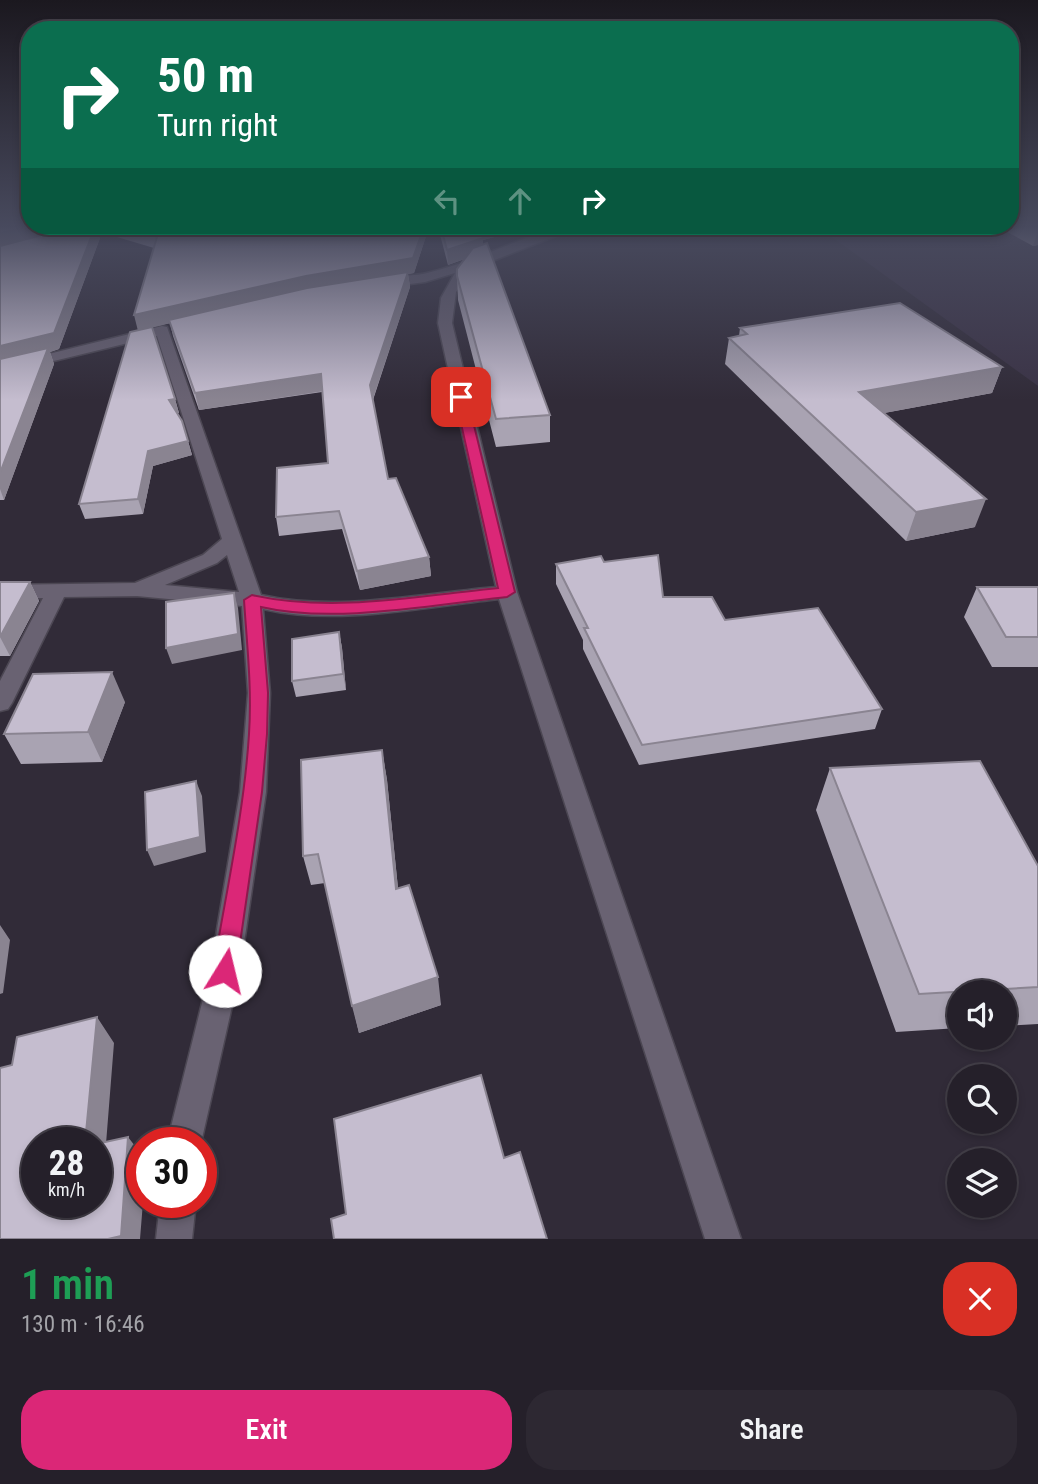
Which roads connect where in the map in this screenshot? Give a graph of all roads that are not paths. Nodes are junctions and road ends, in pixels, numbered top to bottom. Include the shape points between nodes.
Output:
1 (381, 285) edge
2 (451, 285) edge
3 (367, 287) edge
4 (0, 370) edge
5 (232, 541) junction
6 (137, 589) junction
7 (0, 592) edge
8 (56, 592) junction
9 (507, 592) junction
10 (252, 600) junction
11 (0, 703) edge
12 (186, 1127) edge
13 (176, 1218) edge
14 (174, 1239) edge
15 (723, 1239) edge

1 - 3 street
2 - 9 street via 445,323
4 - 5 street via 169,328
5 - 6 street via 211,559
5 - 10 street
6 - 8 street
6 - 10 street
7 - 8 street
8 - 11 street
9 - 10 street via 322,610
9 - 15 street
10 - 12 street via 259,693 253,792 225,971
13 - 14 street

